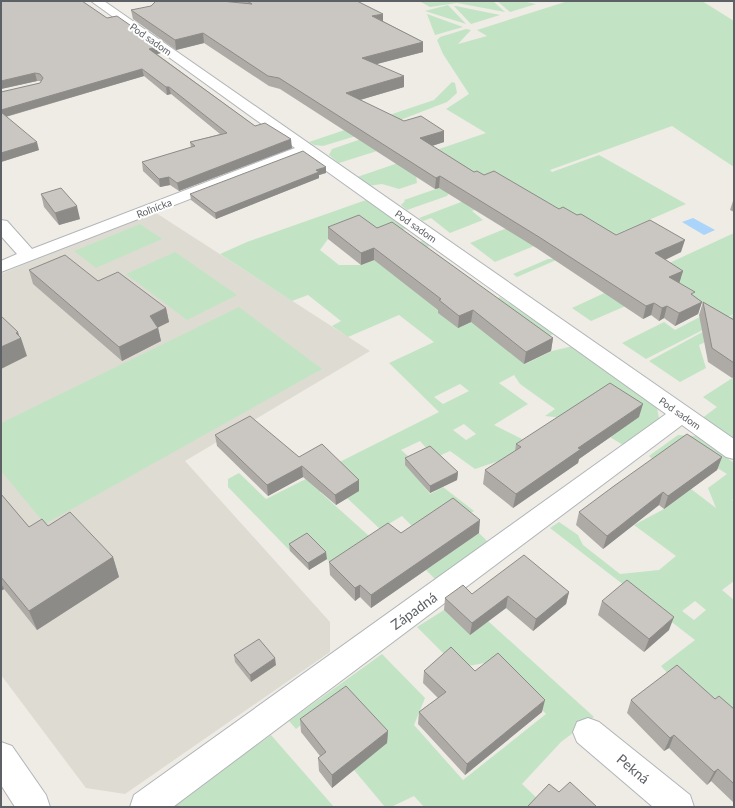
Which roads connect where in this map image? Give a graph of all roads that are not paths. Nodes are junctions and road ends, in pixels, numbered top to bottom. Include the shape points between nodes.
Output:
1 (97, 1) edge
2 (306, 148) junction
3 (1, 225) edge
4 (28, 256) junction
5 (1, 267) edge
6 (682, 414) junction
7 (734, 451) edge
8 (588, 732) dead end
9 (1, 758) edge
10 (34, 807) edge
11 (146, 807) edge
12 (678, 807) edge

1 - 2 street, Pod sadom
2 - 4 street, Roľnícka
2 - 6 street, Pod sadom
3 - 4 street
4 - 5 street, Roľnícka
6 - 7 street, Pod sadom
6 - 11 street, Západná
8 - 12 street, Pekná
9 - 10 street

